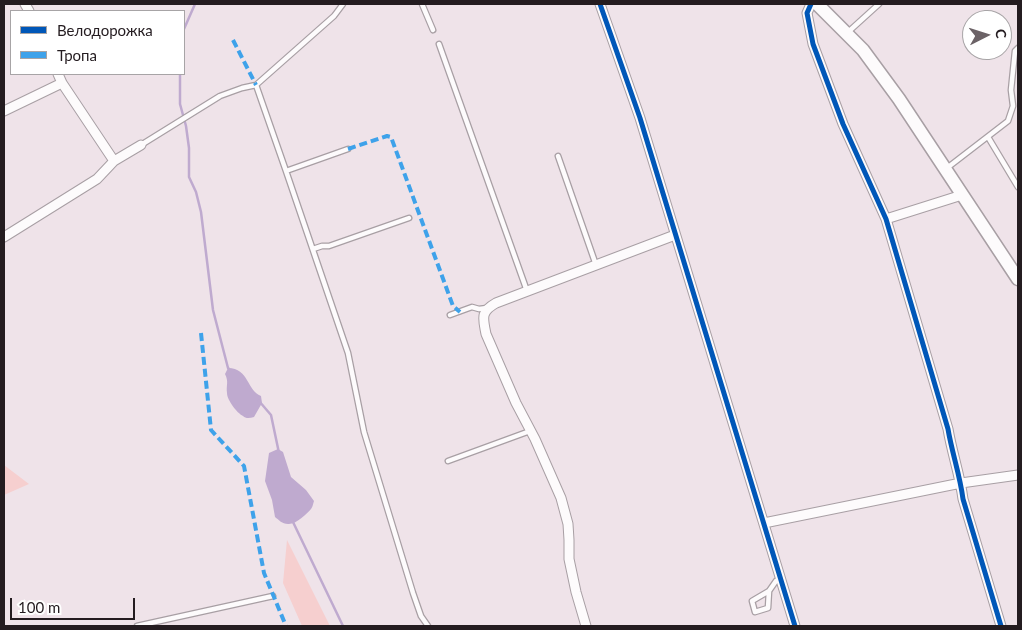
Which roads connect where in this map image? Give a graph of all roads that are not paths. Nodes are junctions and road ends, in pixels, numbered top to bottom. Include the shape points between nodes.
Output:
1 (343, 4) edge
2 (422, 4) edge
3 (600, 4) edge
4 (811, 4) edge
5 (817, 4) edge
6 (879, 4) edge
7 (433, 30) dead end
8 (847, 33) junction
9 (439, 44) dead end
10 (1018, 48) edge
11 (58, 75) edge
12 (62, 83) junction
13 (256, 85) junction
14 (4, 111) edge
15 (988, 137) junction
16 (141, 145) joint
17 (348, 149) dead end
18 (558, 156) dead end
19 (114, 161) junction
20 (946, 169) junction
21 (286, 171) junction
22 (1018, 187) edge
23 (962, 195) junction
24 (409, 218) dead end
25 (886, 219) junction
26 (675, 235) junction
27 (4, 237) edge
28 (313, 249) junction
29 (596, 265) junction
30 (1018, 279) edge
31 (527, 291) junction
32 (488, 308) junction
33 (450, 315) dead end
34 (530, 431) junction
35 (448, 461) dead end
36 (1018, 475) edge
37 (961, 483) junction
38 (764, 522) junction
39 (781, 579) junction
40 (769, 591) junction
41 (273, 596) dead end
42 (138, 626) edge
43 (428, 626) edge
44 (586, 626) edge
45 (795, 626) edge
46 (1001, 626) edge

1 - 13 lane via 334,16
2 - 7 lane
3 - 26 street
4 - 25 street via 807,13 813,44 842,124
5 - 8 street
6 - 8 lane
8 - 20 street via 899,99
9 - 31 lane
10 - 15 lane via 1015,50 1011,90 1013,106 1008,121
11 - 12 street
12 - 14 street
12 - 19 street
13 - 16 lane via 220,96
13 - 21 lane
15 - 20 lane
15 - 22 lane
16 - 19 street
17 - 21 lane
18 - 29 lane
19 - 27 street via 97,179
20 - 23 street
21 - 28 lane
23 - 25 street
23 - 30 street
24 - 28 lane
25 - 37 street
26 - 29 street
26 - 38 street
28 - 43 lane via 348,353 366,440 413,593
29 - 31 street
31 - 32 street
32 - 33 lane via 472,307
32 - 34 street via 484,314 486,334
34 - 35 lane
34 - 44 street via 565,510 570,540 569,559
36 - 37 street
37 - 38 street
37 - 46 street
38 - 39 street
39 - 40 lane
39 - 45 street
40 - 40 lane via 768,608 755,612 752,601
41 - 42 lane

